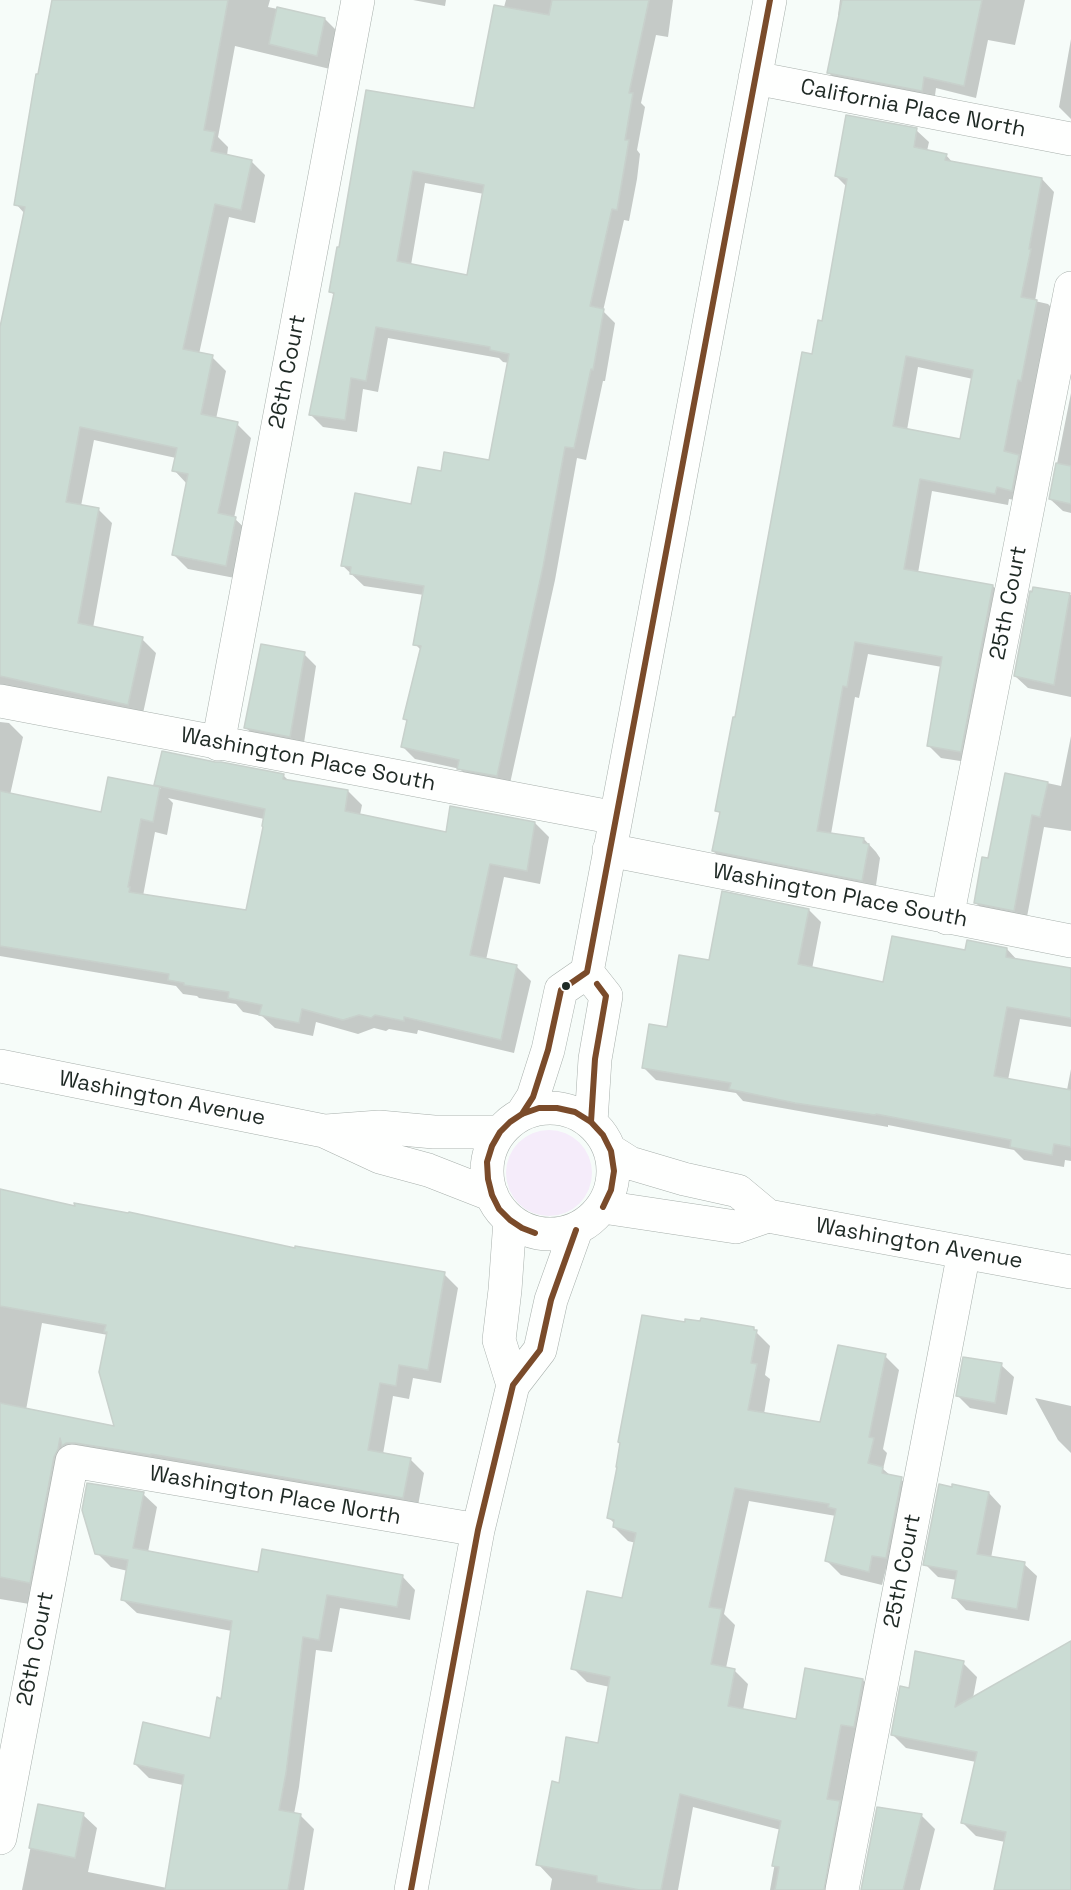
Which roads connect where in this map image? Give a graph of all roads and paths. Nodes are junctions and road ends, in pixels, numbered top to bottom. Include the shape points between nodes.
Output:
1 (358, 0) edge
2 (770, 0) edge
3 (755, 78) junction
4 (1071, 139) edge
5 (1071, 288) edge
6 (0, 701) edge
7 (218, 744) junction
8 (616, 818) junction
9 (609, 850) junction
10 (947, 918) junction
11 (1071, 941) edge
12 (587, 972) junction
13 (0, 1066) edge
14 (591, 1122) junction
15 (511, 1123) junction
16 (324, 1131) junction
17 (610, 1151) junction
18 (603, 1207) junction
19 (501, 1208) junction
20 (768, 1216) junction
21 (576, 1230) junction
22 (964, 1252) junction
23 (1071, 1272) edge
24 (513, 1385) junction
25 (72, 1461) joint
26 (478, 1530) junction
27 (0, 1838) edge
28 (411, 1890) edge
29 (842, 1890) edge

1 - 7 street, 26th Court
2 - 3 street
3 - 4 street, California Place North
3 - 8 street
5 - 10 street, 25th Court
6 - 7 street, Washington Place South
7 - 8 street, Washington Place South
8 - 9 street
9 - 10 street, Washington Place South
9 - 12 street
10 - 11 street, Washington Place South
12 - 14 street via 606,996 595,1059
12 - 15 street via 561,990 549,1050 533,1097
13 - 16 street, Washington Avenue
14 - 15 street via 575,1112 538,1108
14 - 17 street
15 - 16 street, Washington Avenue via 434,1132 379,1127
15 - 19 street via 492,1146 487,1162 488,1179
16 - 19 street, Washington Avenue via 380,1157 428,1170
17 - 18 street via 614,1171
17 - 20 street, Washington Avenue via 630,1163 738,1191
18 - 20 street, Washington Avenue via 736,1227
18 - 21 street
19 - 21 street via 522,1228 535,1233 563,1234
19 - 24 street via 505,1290 499,1340
20 - 22 street, Washington Avenue
21 - 24 street via 551,1300 540,1350
22 - 23 street, Washington Avenue
22 - 29 street, 25th Court
24 - 26 street
25 - 26 street, Washington Place North
25 - 27 street, 26th Court
26 - 28 street

